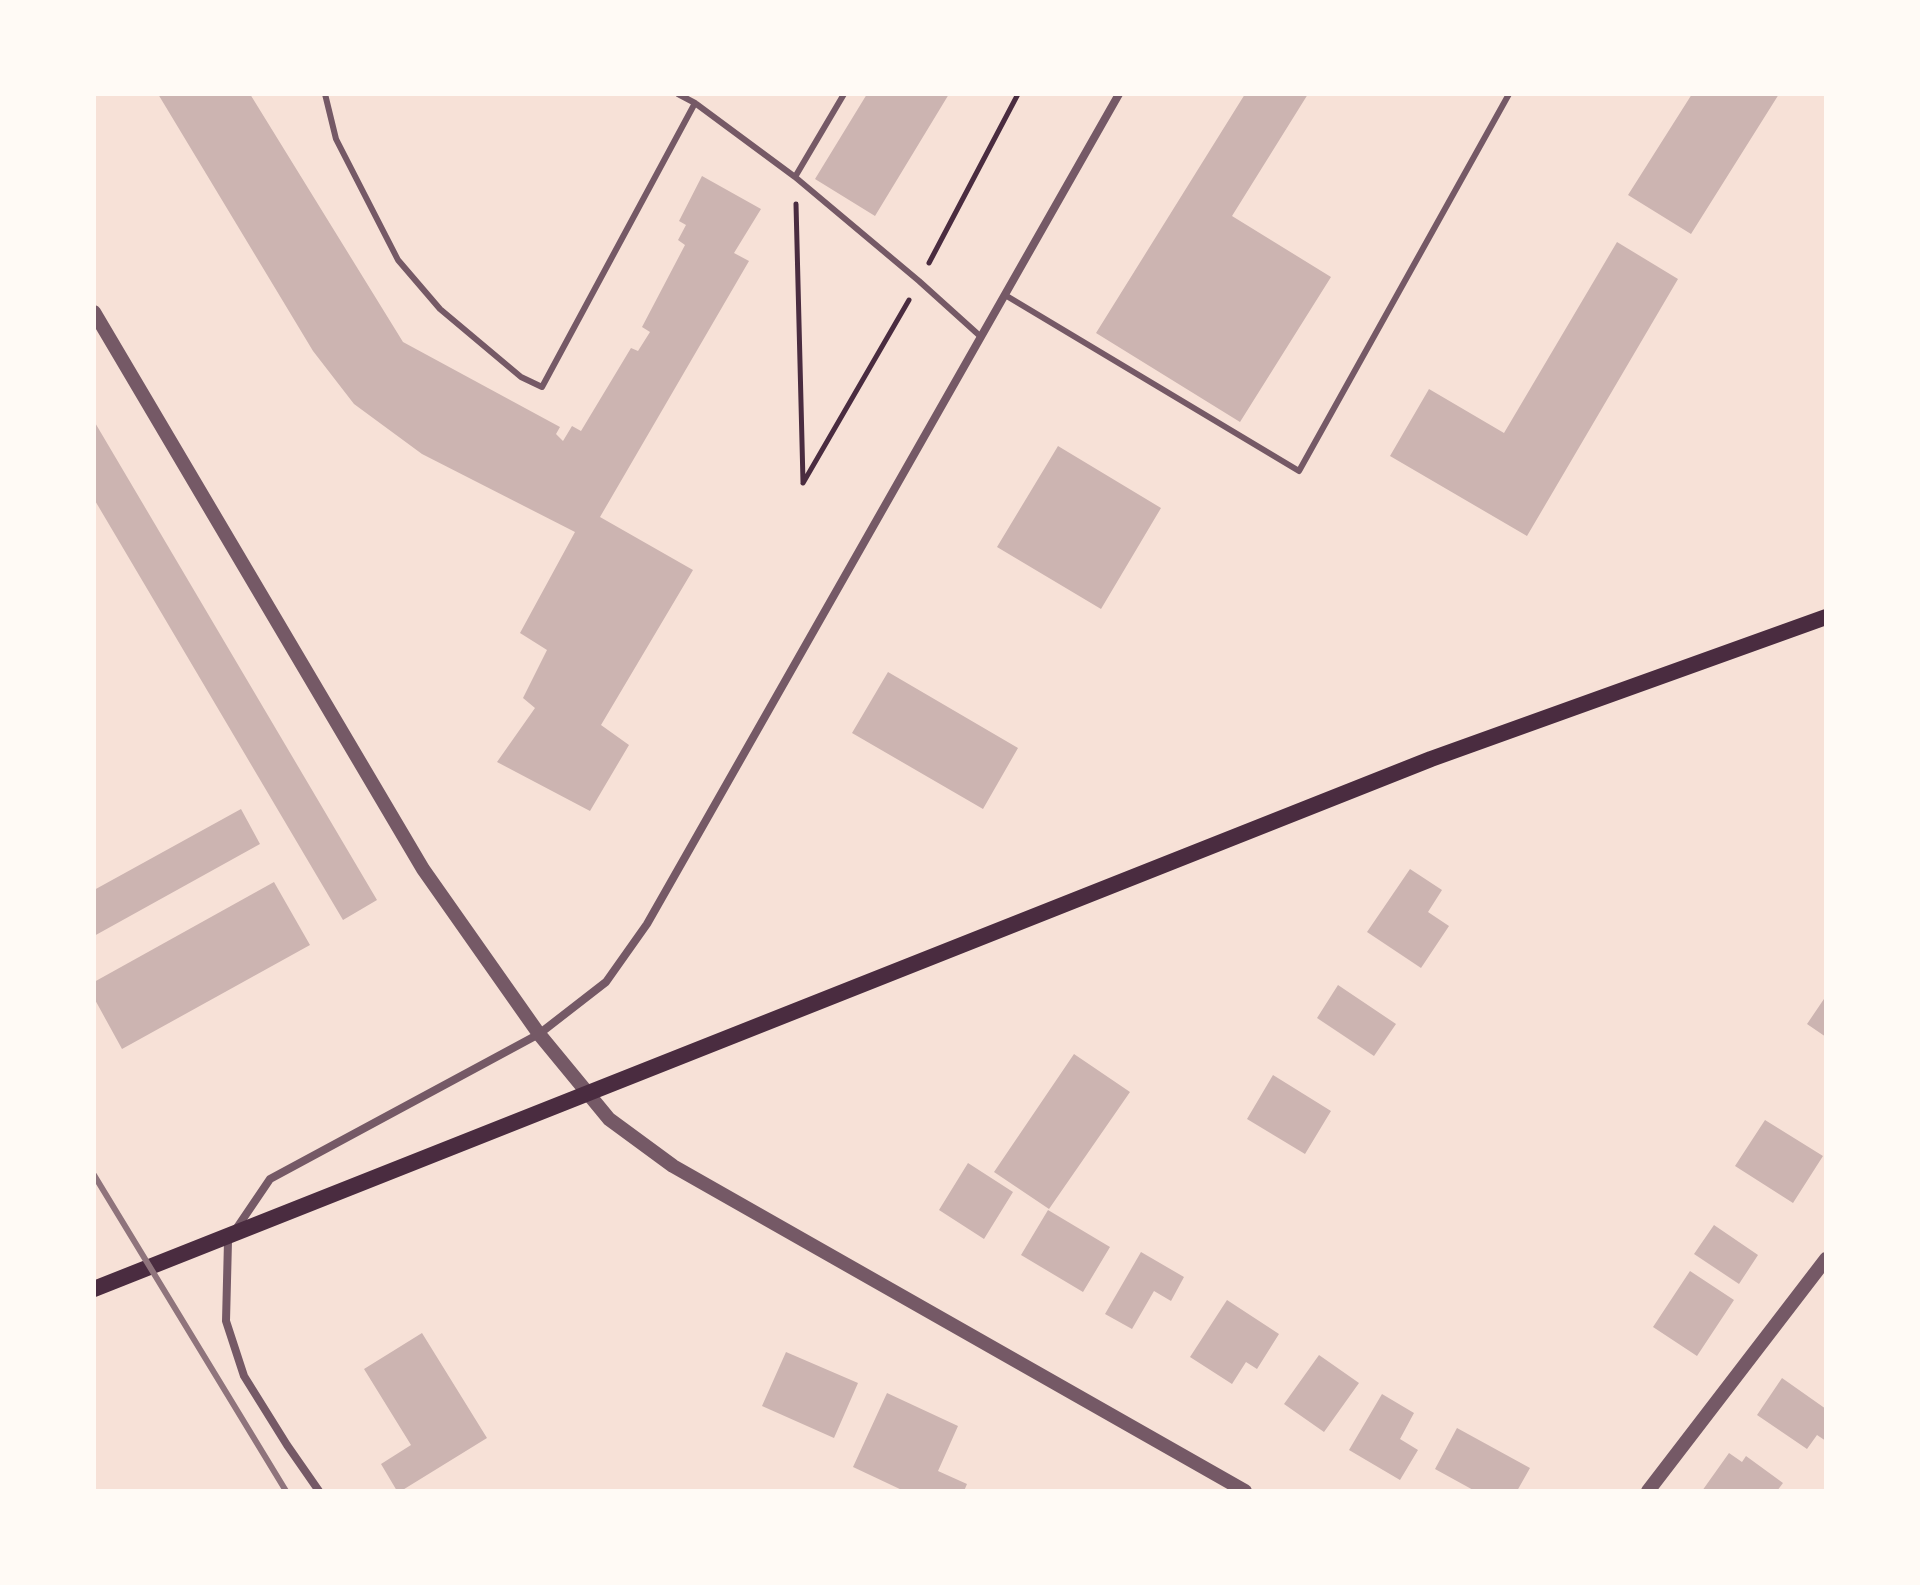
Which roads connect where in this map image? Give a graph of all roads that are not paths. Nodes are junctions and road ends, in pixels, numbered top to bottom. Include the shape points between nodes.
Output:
1 (325, 94) edge
2 (678, 94) edge
3 (844, 94) edge
4 (1119, 94) edge
5 (1509, 94) edge
6 (695, 103) junction
7 (795, 177) junction
8 (1005, 295) junction
9 (94, 312) edge
10 (980, 336) junction
11 (1826, 617) edge
12 (539, 1034) junction
13 (1826, 1259) edge
14 (94, 1289) edge
15 (319, 1491) edge
16 (1245, 1491) edge
17 (1648, 1491) edge

1 - 6 lane via 336,139 398,260 440,309 521,377 542,387
2 - 6 lane
3 - 7 lane
4 - 8 street
5 - 8 lane via 1299,471
6 - 7 lane
7 - 10 lane
8 - 10 street
9 - 12 street via 423,869
10 - 12 street via 647,924 606,982
11 - 14 main road via 1431,759
12 - 15 street via 270,1179 228,1241 226,1321 244,1376
12 - 16 street via 609,1119 673,1166
13 - 17 street

